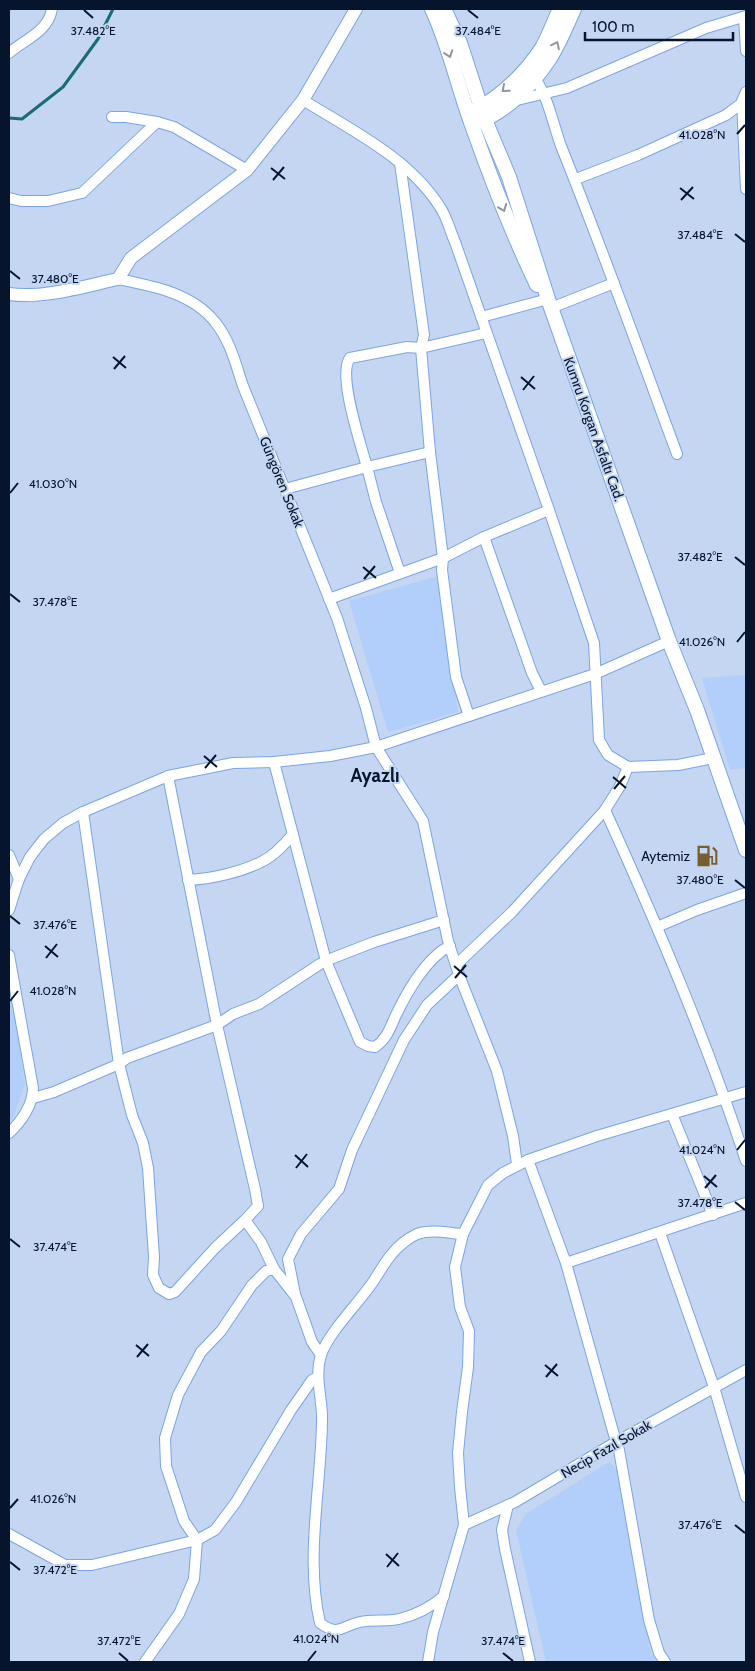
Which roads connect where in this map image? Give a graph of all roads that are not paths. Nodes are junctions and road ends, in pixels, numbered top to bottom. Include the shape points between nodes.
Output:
1 (52, 9) edge
2 (356, 9) edge
3 (432, 9) edge
4 (444, 9) edge
5 (560, 9) edge
6 (574, 9) edge
7 (745, 17) edge
8 (13, 44) edge
9 (746, 51) edge
10 (9, 53) edge
11 (530, 73) junction
12 (543, 94) junction
13 (745, 98) edge
14 (303, 100) junction
15 (512, 101) junction
16 (476, 116) junction
17 (112, 117) dead end
18 (158, 122) junction
19 (400, 163) junction
20 (247, 170) junction
21 (576, 179) junction
22 (746, 189) edge
23 (9, 198) edge
24 (118, 279) junction
25 (614, 283) junction
26 (9, 294) edge
27 (550, 303) junction
28 (481, 316) junction
29 (486, 333) junction
30 (420, 348) junction
31 (430, 452) junction
32 (677, 454) dead end
33 (367, 467) junction
34 (285, 489) junction
35 (549, 510) junction
36 (484, 537) junction
37 (443, 558) junction
38 (400, 574) junction
39 (329, 599) junction
40 (669, 641) junction
41 (595, 674) junction
42 (541, 691) junction
43 (469, 716) junction
44 (376, 747) junction
45 (713, 758) junction
46 (274, 762) junction
47 (628, 768) junction
48 (168, 776) junction
49 (605, 810) junction
50 (83, 812) junction
51 (293, 834) junction
52 (746, 850) edge
53 (9, 855) edge
54 (19, 879) junction
55 (188, 880) junction
56 (746, 893) edge
57 (9, 910) edge
58 (444, 920) junction
59 (657, 927) junction
60 (450, 946) junction
61 (9, 955) edge
62 (326, 961) junction
63 (457, 970) junction
64 (217, 1025) junction
65 (119, 1064) junction
66 (746, 1092) edge
67 (33, 1098) junction
68 (726, 1098) junction
69 (672, 1114) junction
70 (9, 1133) edge
71 (528, 1160) junction
72 (746, 1160) edge
73 (517, 1164) junction
74 (746, 1204) edge
75 (713, 1215) junction
76 (245, 1220) junction
77 (660, 1233) junction
78 (463, 1234) junction
79 (566, 1263) junction
80 (274, 1269) junction
81 (296, 1297) junction
82 (321, 1355) junction
83 (746, 1370) edge
84 (318, 1377) junction
85 (714, 1387) junction
86 (616, 1442) junction
87 (746, 1497) edge
88 (508, 1505) junction
89 (464, 1525) junction
90 (9, 1534) edge
91 (198, 1540) junction
92 (444, 1595) junction
93 (145, 1662) edge
94 (428, 1662) edge
95 (530, 1662) edge
96 (665, 1662) edge

1 - 8 street via 39,33
2 - 14 street
3 -> 16 main road
4 - 16 main road, Kumru Korgan Asfaltı Cad. via 460,43
5 - 11 main road
11 -> 6 main road via 549,60
7 - 9 street
7 - 12 street via 706,28 567,88
8 - 10 street
11 - 12 street
11 - 15 main road
11 -> 16 main road
12 - 15 street
12 - 21 street
13 - 21 street via 726,115
13 - 22 street
14 - 19 street
14 - 20 street
15 - 16 main road via 505,108
16 - 27 main road, Kumru Korgan Asfaltı Cad. via 509,177
17 - 18 street
18 - 20 street via 174,127
18 - 23 street via 82,193 48,201
19 - 28 street via 416,176 441,208
19 - 30 street via 424,335
20 - 24 street via 131,258
21 - 25 street
24 - 26 street via 60,291
24 - 34 street, Güngören Sokak via 170,291 196,304 215,322 230,348
25 - 27 street
25 - 32 street
27 - 28 street
27 - 40 main road, Kumru Korgan Asfaltı Cad.
28 - 29 street
29 - 30 street
29 - 35 street
30 - 31 street
30 - 33 street via 350,358 346,362 351,408
31 - 33 street
31 - 37 street
33 - 34 street
33 - 38 street
34 - 39 street, Güngören Sokak
35 - 36 street
35 - 41 street via 594,643
36 - 37 street
36 - 42 street
37 - 38 street
37 - 43 street via 456,677
38 - 39 street
39 - 44 street, Güngören Sokak
40 - 41 street
40 - 45 main road, Kumru Korgan Asfaltı Cad.
41 - 42 street
41 - 47 street via 599,740 608,755
42 - 43 street
43 - 44 street
44 - 46 street
44 - 58 street, Güngören Sokak via 423,822
45 - 47 street via 678,765
45 - 52 main road, Kumru Korgan Asfaltı Cad.
46 - 48 street via 233,763
46 - 51 street
47 - 49 street
48 - 50 street
48 - 55 street
49 - 59 street
49 - 63 street
50 - 54 street via 44,839
50 - 65 street
51 - 55 street via 278,851 262,862 203,879
51 - 62 street
53 - 54 street
54 - 57 street
55 - 64 street
56 - 59 street
58 - 60 street, Güngören Sokak
58 - 62 street
59 - 68 street
60 - 62 street via 440,951 416,979 387,1036 375,1047 360,1042
60 - 63 street, Güngören Sokak
61 - 67 street
62 - 64 street via 259,1004 233,1014
63 - 73 street, Güngören Sokak via 497,1071
63 - 81 street via 427,1005 404,1040 352,1150 339,1189 301,1234 288,1260
64 - 65 street via 127,1058
64 - 76 street via 258,1206
65 - 67 street
65 - 76 street via 148,1168 153,1275 159,1288 169,1294 175,1292
66 - 68 street
67 - 70 street
68 - 69 street
68 - 72 street
69 - 71 street
69 - 75 street
71 - 73 street
71 - 79 street
73 - 78 street via 488,1185
74 - 75 street
75 - 77 street
76 - 80 street via 261,1242
77 - 79 street
77 - 85 street
78 - 82 street via 429,1232 407,1240 392,1254
78 - 89 street via 455,1267 460,1307 469,1331 458,1453
79 - 86 street
80 - 81 street
80 - 91 street via 266,1271 252,1285 221,1331 201,1352 178,1395 165,1438 166,1466 184,1521
81 - 82 street via 312,1342
82 - 84 street
83 - 85 street, Necip Fazıl Sokak
84 - 91 street via 312,1380 231,1509 215,1530
84 - 92 street via 322,1460 316,1504 315,1601 320,1623 330,1630 339,1630 360,1622 399,1619 420,1612
85 - 86 street, Necip Fazıl Sokak
85 - 87 street
86 - 88 street, Necip Fazıl Sokak
86 - 96 street via 649,1620
88 - 89 street, Necip Fazıl Sokak
88 - 95 street via 502,1530
89 - 92 street
90 - 91 street via 65,1565 92,1565
91 - 93 street via 194,1579 179,1614
92 - 94 street

